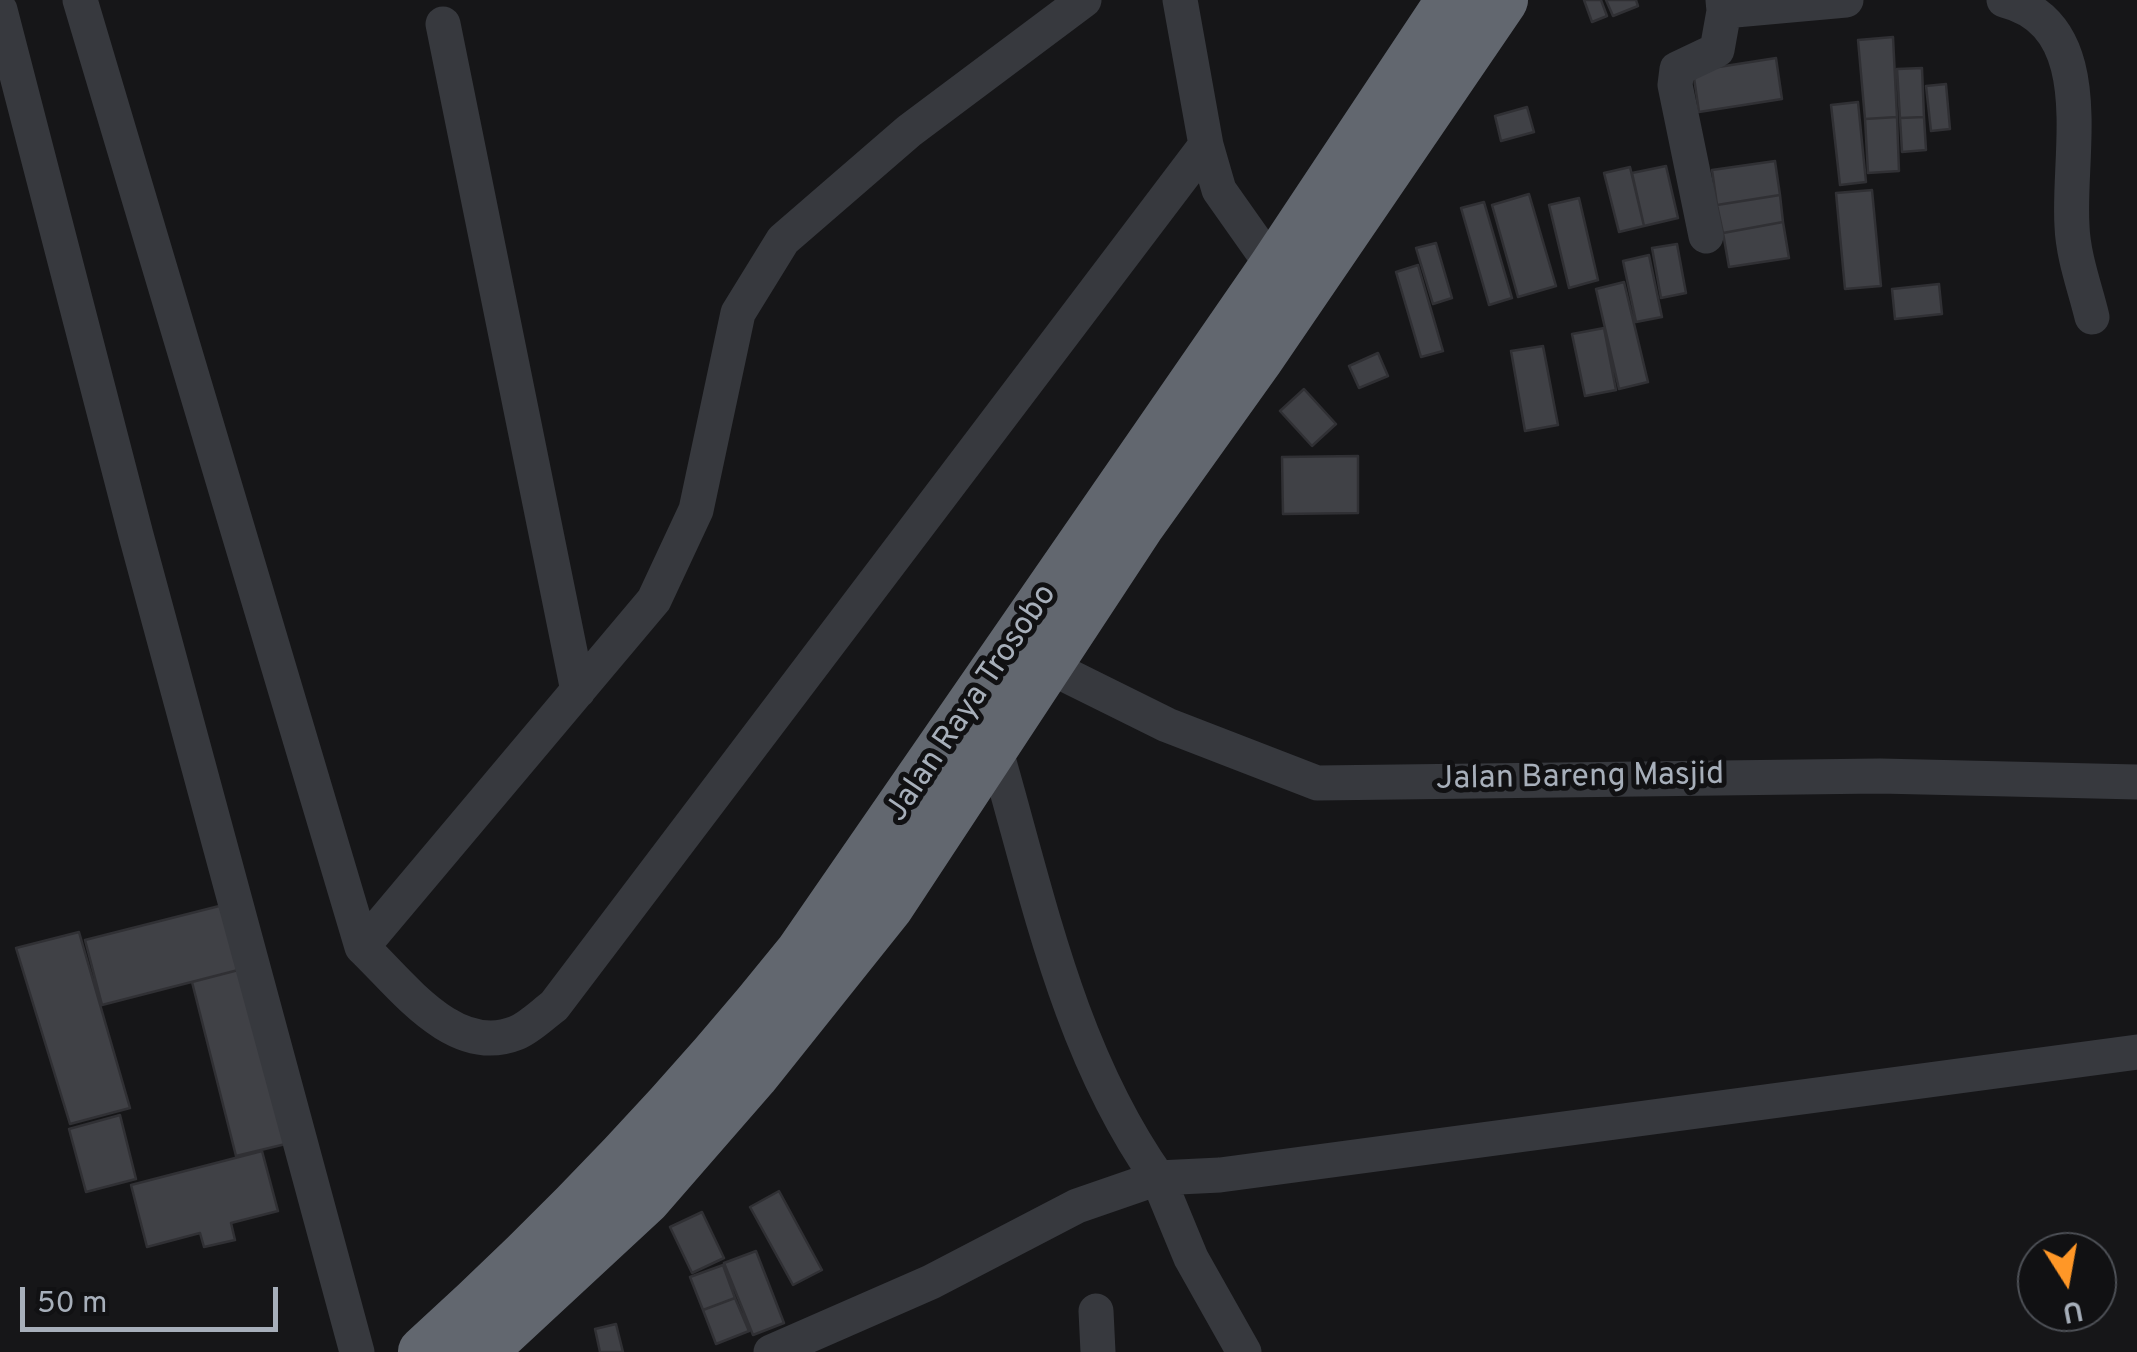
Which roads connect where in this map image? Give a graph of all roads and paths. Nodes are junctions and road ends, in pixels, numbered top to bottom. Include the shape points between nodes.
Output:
1 (80, 0) edge
2 (1084, 0) edge
3 (1180, 0) edge
4 (1452, 0) edge
5 (1502, 0) edge
6 (1846, 0) edge
7 (2004, 0) edge
8 (1724, 6) edge
9 (0, 10) edge
10 (442, 24) dead end
11 (1206, 145) junction
12 (1706, 236) dead end
13 (1266, 260) junction
14 (2092, 318) dead end
15 (1048, 666) junction
16 (578, 691) junction
17 (995, 748) junction
18 (2137, 782) edge
19 (362, 948) junction
20 (2137, 1052) edge
21 (1158, 1178) junction
22 (1096, 1310) dead end
23 (352, 1341) edge
24 (424, 1352) edge
25 (480, 1352) edge
26 (771, 1352) edge
27 (1098, 1352) edge
28 (1244, 1352) edge

1 - 19 street
2 - 16 street via 908,131 784,240 738,313 688,528 654,600
3 - 11 street
4 - 13 highway, Jalan Raya Trosobo
5 - 15 highway, Jalan Raya Trosobo
6 - 8 street
7 - 14 street via 2046,22 2065,56 2074,98 2072,226
8 - 12 street via 1718,50 1677,68
9 - 23 street
10 - 16 street
11 - 13 street via 1219,190
11 - 19 street via 554,1006 517,1033 482,1040 442,1023
13 - 24 highway, Jalan Raya Trosobo via 801,953 614,1170
15 - 17 highway, Jalan Raya Trosobo
15 - 18 street, Jalan Bareng Masjid via 1167,725 1317,783 1880,776
16 - 19 street
17 - 21 street via 1078,1033 1122,1126
17 - 25 highway, Jalan Raya Trosobo via 888,906 753,1075 645,1199
20 - 21 street via 1220,1176
21 - 26 street via 1077,1206 931,1282
21 - 28 street via 1191,1258
22 - 27 street

